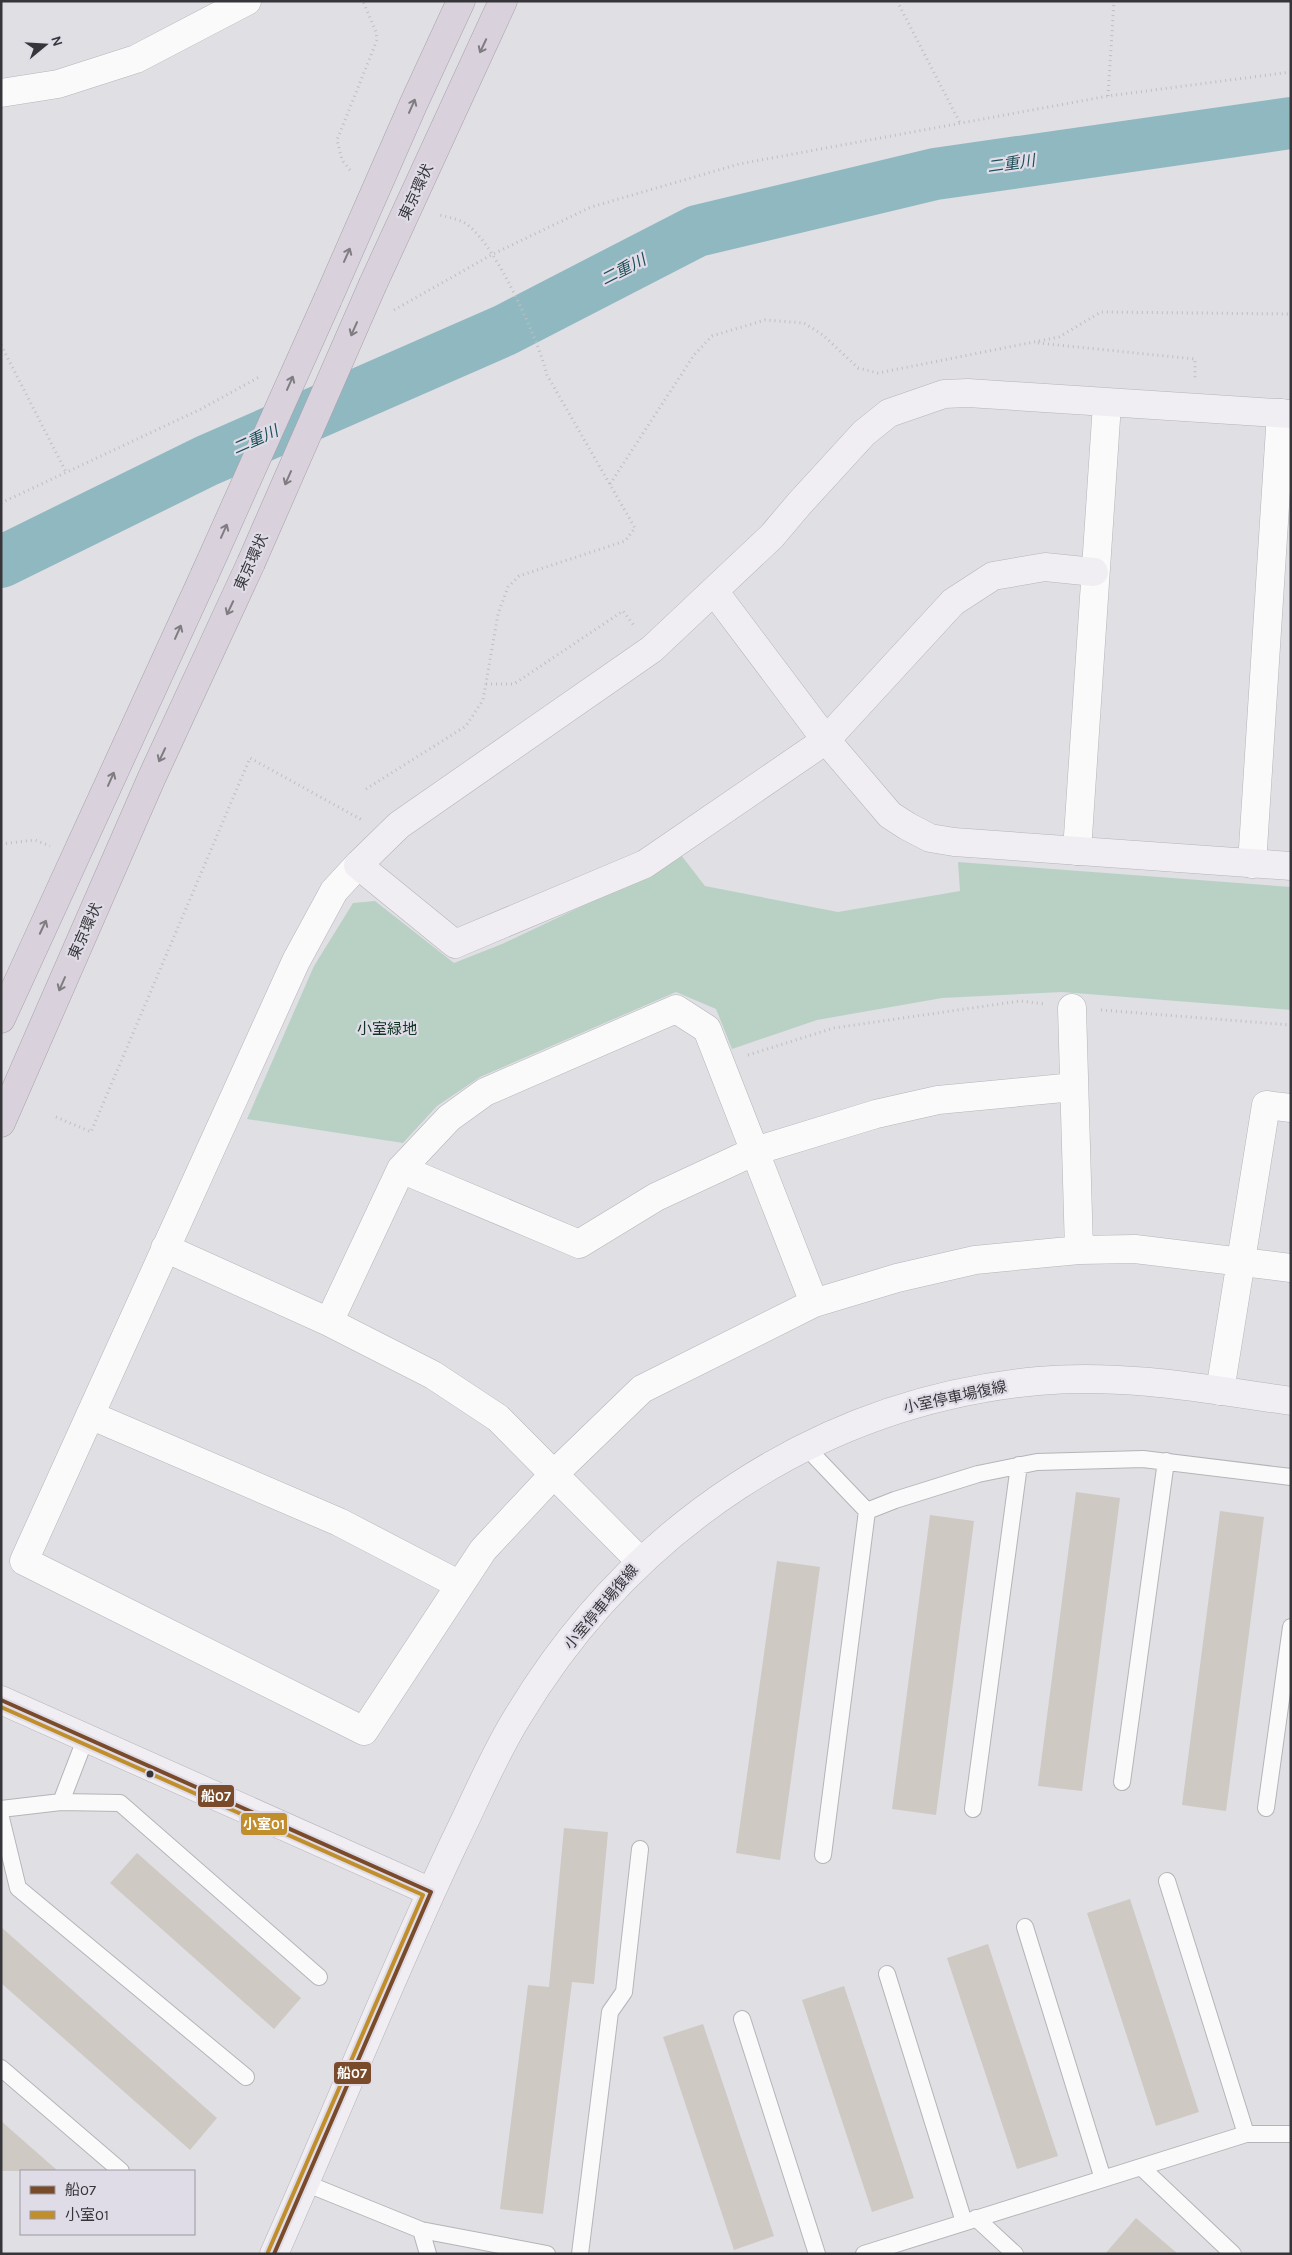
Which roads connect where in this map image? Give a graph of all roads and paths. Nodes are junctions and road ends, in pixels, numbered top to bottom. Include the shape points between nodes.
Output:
1 (363, 1) edge
2 (461, 1) edge
3 (503, 1) edge
4 (897, 1) edge
5 (1114, 1) edge
6 (230, 6) edge
7 (1291, 72) edge
8 (1, 93) edge
9 (1108, 96) junction
10 (960, 123) junction
11 (350, 170) dead end
12 (440, 215) dead end
13 (493, 254) junction
14 (388, 313) dead end
15 (1291, 314) edge
16 (1033, 342) junction
17 (1, 345) edge
18 (269, 371) dead end
19 (1107, 404) junction
20 (1196, 409) junction
21 (1286, 414) edge
22 (66, 472) junction
23 (610, 484) junction
24 (1, 503) edge
25 (1094, 572) junction
26 (714, 590) junction
27 (652, 650) junction
28 (486, 684) junction
29 (826, 740) junction
30 (366, 789) dead end
31 (389, 835) junction
32 (1, 844) edge
33 (1077, 851) junction
34 (74, 860) junction
35 (1252, 864) junction
36 (358, 865) junction
37 (1291, 866) edge
38 (1072, 1008) junction
39 (1, 1019) edge
40 (1291, 1025) edge
41 (721, 1064) junction
42 (1074, 1087) junction
43 (1291, 1108) edge
44 (56, 1117) dead end
45 (1, 1123) edge
46 (755, 1151) junction
47 (401, 1169) junction
48 (165, 1248) junction
49 (1079, 1250) junction
50 (1241, 1260) junction
51 (1291, 1268) edge
52 (814, 1303) junction
53 (329, 1322) junction
54 (1220, 1391) junction
55 (1291, 1400) edge
56 (90, 1415) junction
57 (805, 1446) junction
58 (1166, 1461) junction
59 (1019, 1466) junction
60 (554, 1474) junction
61 (1291, 1478) edge
62 (867, 1511) junction
63 (640, 1561) junction
64 (460, 1585) junction
65 (1291, 1627) edge
66 (1, 1700) edge
67 (86, 1737) junction
68 (1122, 1782) dead end
69 (61, 1802) junction
70 (1266, 1808) dead end
71 (1, 1809) edge
72 (973, 1809) dead end
73 (1, 1818) edge
74 (640, 1849) dead end
75 (822, 1855) dead end
76 (1167, 1881) dead end
77 (431, 1892) junction
78 (1025, 1927) dead end
79 (887, 1974) dead end
80 (319, 1977) dead end
81 (742, 2019) dead end
82 (1, 2068) edge
83 (246, 2077) dead end
84 (1246, 2134) junction
85 (1291, 2134) edge
86 (1141, 2166) junction
87 (120, 2170) edge
88 (1103, 2179) junction
89 (305, 2183) junction
90 (970, 2220) junction
91 (421, 2230) junction
92 (274, 2254) edge
93 (428, 2254) edge
94 (547, 2254) edge
95 (580, 2254) edge
96 (817, 2254) edge
97 (864, 2254) edge
98 (1015, 2254) edge
99 (1233, 2254) edge

1 - 11 path via 377,40 337,140 342,160
34 -> 2 highway, bridge
3 -> 45 highway, 東京環状, bridge via 152,777
4 - 10 path
5 - 9 path
6 - 8 street via 136,59 58,84
7 - 9 path
9 - 10 path
10 - 13 path via 739,164 591,207
12 - 13 path via 464,222
13 - 14 path
13 - 23 path via 540,350 547,375
15 - 16 path via 1101,312 1060,337
16 - 20 path via 1195,359
16 - 23 path via 878,373 858,368 823,335 804,323 765,320 712,336 694,355
17 - 22 path
18 - 22 path via 201,409
19 - 20 street
19 - 25 street
19 - 26 street via 968,393 944,394 889,413 864,433 772,536
20 - 21 street
21 - 35 street
22 - 24 path
23 - 28 path via 635,528 625,541 518,576 508,587 498,614
25 - 29 street via 1045,567 993,576 953,602
25 - 33 street
26 - 27 street
26 - 29 street
27 - 28 path via 622,611 514,684
27 - 31 street
28 - 30 path via 483,700 466,726
29 - 33 street via 890,815 930,838
29 - 36 street via 645,864 455,944
31 - 36 street
31 - 44 path via 250,758 91,1132
32 - 34 path via 34,840 54,847
33 - 35 street
39 -> 34 highway
35 - 37 street
36 - 48 street via 334,891 296,961
38 - 40 path
38 - 41 path via 1020,1001 834,1028
38 - 42 street
41 - 46 street
41 - 47 street via 707,1028 676,1009 485,1092 450,1118
42 - 46 street via 938,1100 876,1114
42 - 49 street
43 - 50 street via 1266,1105
46 - 47 street via 656,1197 579,1244
46 - 52 street
47 - 53 street
48 - 53 street
48 - 56 street
49 - 50 street via 1135,1249
49 - 52 street via 975,1260 897,1278
50 - 51 street
50 - 54 street
52 - 60 street via 642,1389
53 - 60 street via 433,1375 498,1418
54 - 55 street, 小室停車場復線
54 - 57 street, 小室停車場復線 via 1150,1382 1089,1379 984,1388 925,1401
56 - 64 street via 339,1522
56 - 64 street via 24,1562 364,1731
57 - 62 lane
57 - 63 street, 小室停車場復線 via 741,1483
58 - 59 lane via 1037,1462
58 - 61 lane
58 - 68 lane
59 - 62 lane via 978,1474
59 - 72 lane
60 - 63 street
60 - 64 street via 483,1550
62 - 75 lane
63 - 77 street, 小室停車場復線 via 598,1606 518,1716
65 - 70 lane
66 - 67 street
67 - 69 lane
67 - 77 street
69 - 71 lane
69 - 80 lane via 120,1803
73 - 83 lane via 18,1888
74 - 95 lane via 624,1992 610,2012
76 - 84 lane
77 - 89 street, 小室停車場復線
78 - 88 lane
79 - 90 lane
81 - 96 lane
82 - 87 lane
84 - 85 lane
84 - 86 lane
86 - 88 lane
86 - 99 lane
88 - 90 lane
89 - 91 lane
89 - 92 street, 小室停車場復線
90 - 97 lane
90 - 98 lane
91 - 93 lane
91 - 94 lane

